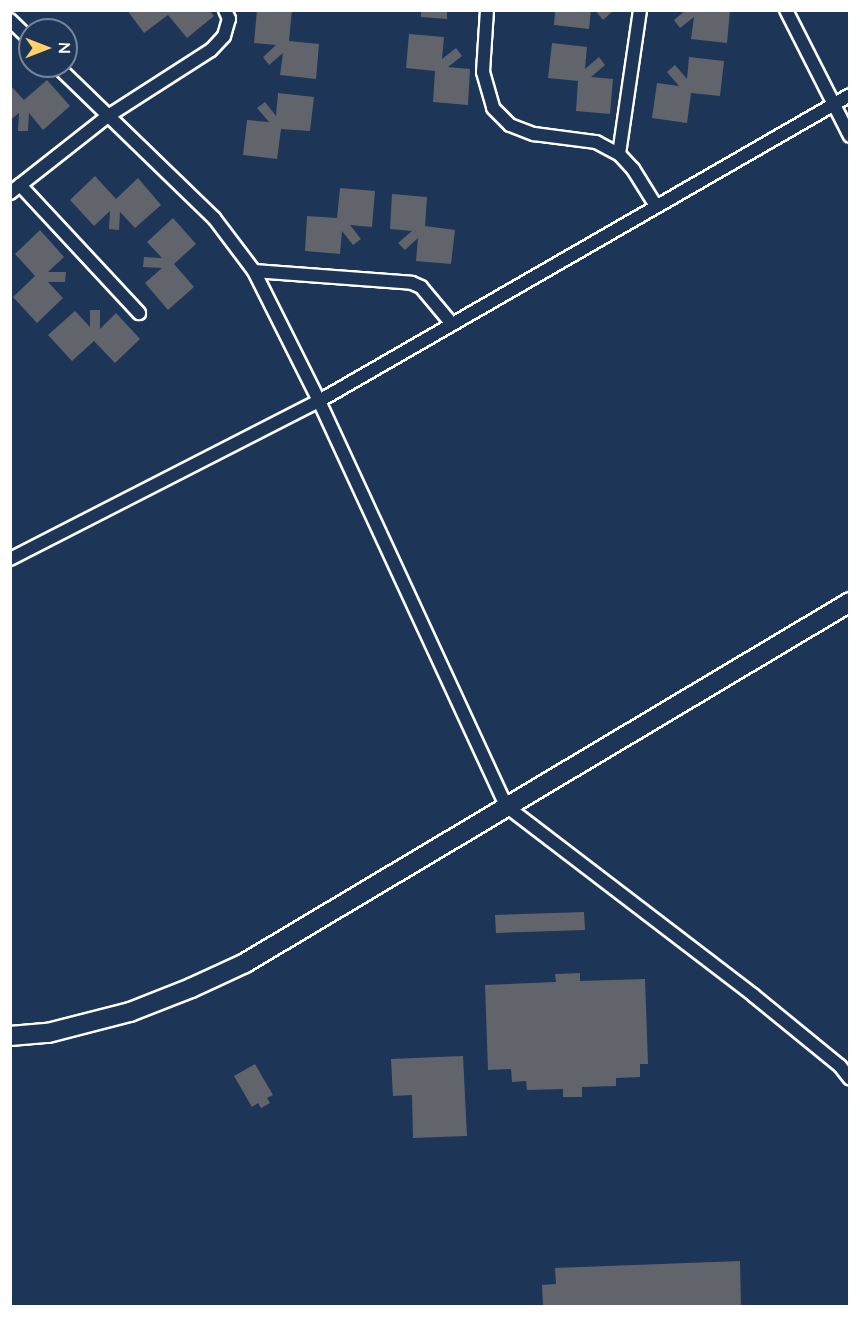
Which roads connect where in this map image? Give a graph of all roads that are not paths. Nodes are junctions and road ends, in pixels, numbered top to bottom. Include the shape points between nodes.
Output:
1 (225, 10) edge
2 (487, 10) edge
3 (640, 10) edge
4 (786, 10) edge
5 (69, 78) edge
6 (849, 95) edge
7 (834, 102) junction
8 (108, 116) junction
9 (849, 136) edge
10 (619, 154) junction
11 (15, 189) edge
12 (656, 206) junction
13 (254, 271) junction
14 (139, 313) dead end
15 (452, 324) junction
16 (319, 401) junction
17 (10, 559) edge
18 (849, 602) edge
19 (506, 806) junction
20 (10, 1036) edge
21 (849, 1079) edge

1 - 8 street via 229,19 224,36 211,50
2 - 10 street via 483,72 493,108 510,125 534,134 596,142
3 - 10 street
4 - 7 street
5 - 8 street
6 - 7 street
7 - 9 street
7 - 12 street
8 - 11 street
8 - 13 street via 214,218
10 - 12 street
11 - 14 street
12 - 15 street
13 - 15 street via 412,283 421,287
13 - 16 street
15 - 16 street
16 - 17 street
16 - 19 street
18 - 19 highway
19 - 20 highway via 246,963 130,1012 48,1033
19 - 21 street via 753,995 840,1066

